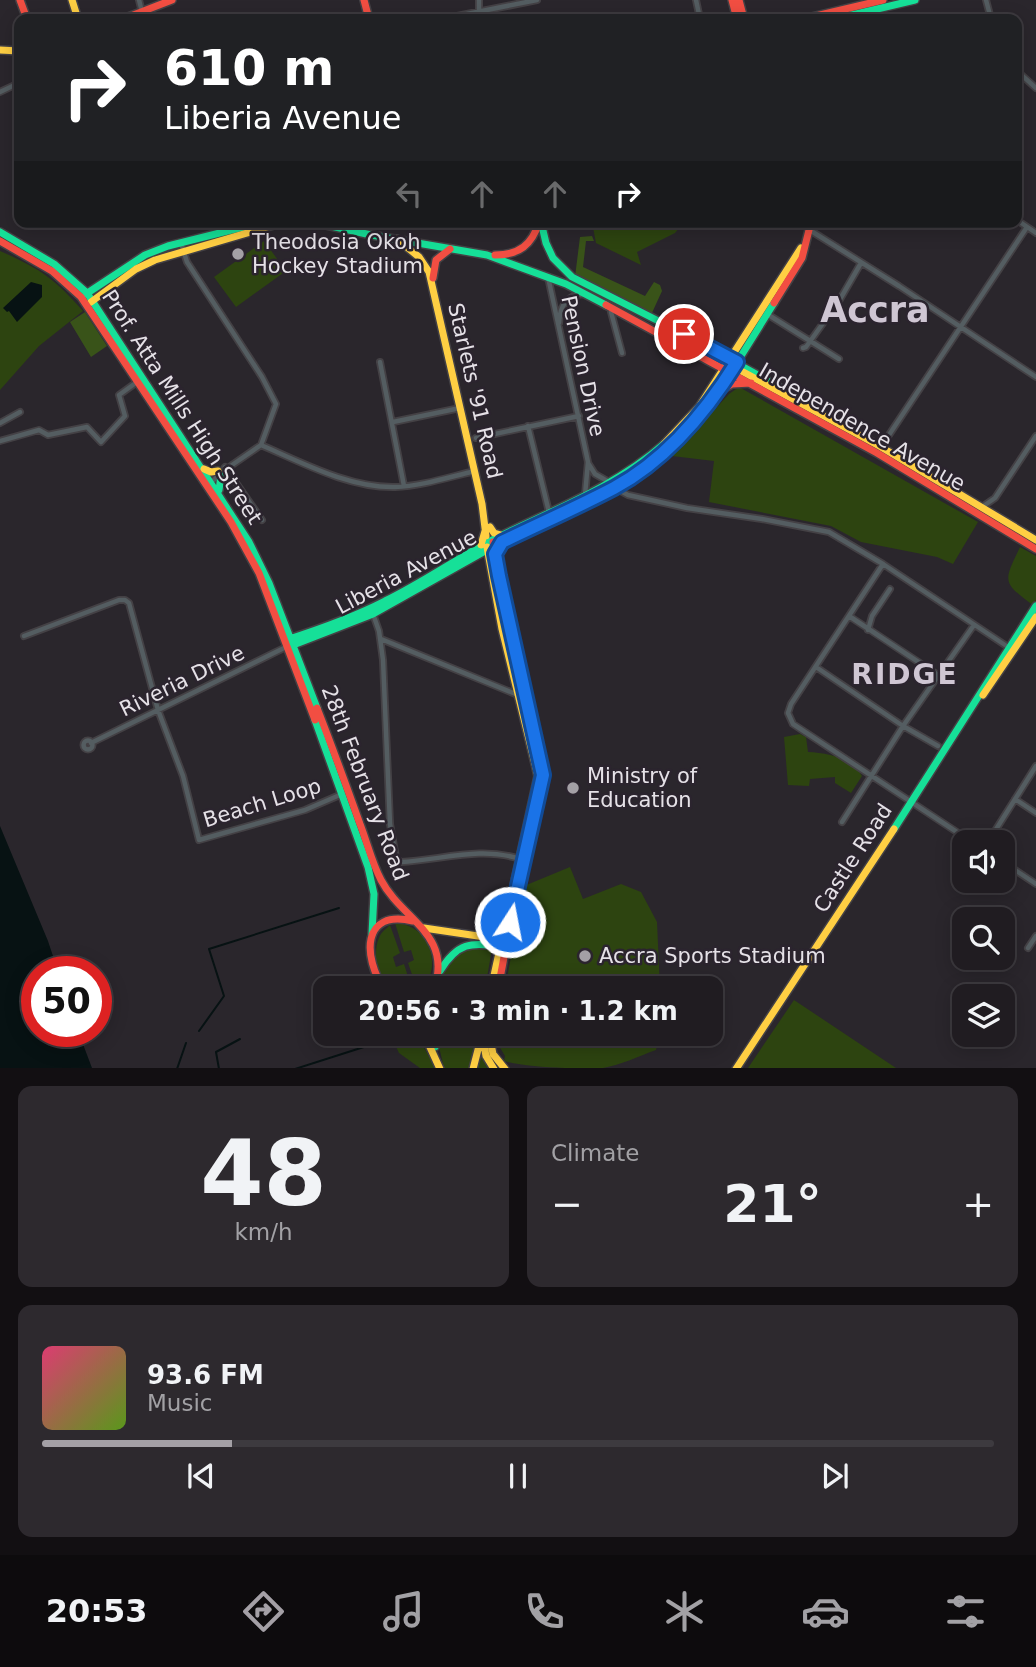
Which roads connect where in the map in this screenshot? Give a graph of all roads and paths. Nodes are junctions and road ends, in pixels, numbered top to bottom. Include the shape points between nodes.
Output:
1 (139, 0) edge
2 (172, 0) edge
3 (479, 0) edge
4 (537, 0) edge
5 (915, 0) edge
6 (879, 1) edge
7 (142, 12) junction
8 (479, 12) junction
9 (137, 14) edge
10 (468, 14) edge
11 (824, 14) edge
12 (856, 14) edge
13 (1022, 76) edge
14 (1036, 89) edge
15 (1022, 224) edge
16 (1027, 227) junction
17 (242, 228) edge
18 (264, 228) edge
19 (338, 228) edge
20 (538, 228) edge
21 (541, 228) edge
22 (808, 228) edge
23 (809, 228) edge
24 (812, 228) edge
25 (239, 229) joint
26 (342, 229) joint
27 (0, 232) edge
28 (1036, 233) edge
29 (397, 240) junction
30 (0, 241) edge
31 (181, 243) junction
32 (450, 249) junction
33 (183, 253) junction
34 (486, 255) junction
35 (861, 262) junction
36 (548, 276) junction
37 (433, 286) junction
38 (587, 294) junction
39 (84, 295) junction
40 (90, 303) junction
41 (611, 312) dead end
42 (767, 314) junction
43 (559, 327) junction
44 (961, 328) junction
45 (810, 341) junction
46 (803, 348) dead end
47 (622, 353) dead end
48 (839, 359) dead end
49 (380, 362) dead end
50 (731, 365) junction
51 (1036, 377) edge
52 (138, 381) junction
53 (752, 383) junction
54 (714, 395) junction
55 (461, 408) junction
56 (20, 412) dead end
57 (579, 416) junction
58 (393, 422) junction
59 (0, 423) edge
60 (527, 426) junction
61 (1036, 436) edge
62 (476, 438) dead end
63 (0, 441) edge
64 (261, 445) junction
65 (881, 447) junction
66 (588, 462) junction
67 (223, 471) junction
68 (475, 471) junction
69 (207, 479) junction
70 (623, 482) junction
71 (612, 485) junction
72 (404, 486) junction
73 (220, 495) junction
74 (585, 495) junction
75 (627, 495) junction
76 (992, 502) junction
77 (982, 507) junction
78 (549, 512) junction
79 (992, 513) junction
80 (262, 520) dead end
81 (487, 529) junction
82 (503, 539) junction
83 (1036, 540) edge
84 (489, 547) junction
85 (1036, 549) edge
86 (883, 564) junction
87 (890, 589) dead end
88 (1036, 606) edge
89 (373, 614) junction
90 (849, 616) junction
91 (1036, 617) edge
92 (974, 625) junction
93 (868, 629) junction
94 (24, 636) dead end
95 (380, 638) junction
96 (301, 639) junction
97 (288, 641) junction
98 (1008, 648) junction
99 (296, 656) junction
100 (816, 667) junction
101 (938, 675) junction
102 (515, 682) junction
103 (518, 695) junction
104 (528, 701) junction
105 (977, 701) junction
106 (158, 710) junction
107 (903, 726) junction
108 (91, 743) dead end
109 (938, 746) dead end
110 (1036, 766) edge
111 (871, 775) junction
112 (343, 794) junction
113 (1015, 799) junction
114 (910, 801) junction
115 (1036, 813) edge
116 (842, 822) dead end
117 (954, 830) edge
118 (996, 830) edge
119 (522, 860) junction
120 (1015, 870) edge
121 (1036, 884) edge
122 (415, 922) junction
123 (424, 928) junction
124 (372, 934) junction
125 (1036, 936) edge
126 (499, 942) junction
127 (1028, 947) dead end
128 (440, 971) junction
129 (376, 976) edge
130 (438, 976) edge
131 (493, 976) edge
132 (498, 976) edge
133 (430, 1046) edge
134 (434, 1046) edge
135 (480, 1046) edge
136 (485, 1046) edge
137 (489, 1046) edge
138 (439, 1065) edge
139 (473, 1068) edge
140 (493, 1068) edge
141 (504, 1068) edge
142 (737, 1068) edge

1 - 7 street
2 - 7 main road
3 - 8 street
4 - 8 street
5 - 12 main road
6 - 11 main road
7 - 9 main road
8 - 10 street
13 - 14 street
15 - 16 street
16 - 28 street
16 - 44 street
17 - 25 main road
18 - 33 main road
19 - 26 main road, Independence Avenue
20 - 34 main road via 533,241 521,251
21 - 50 main road, Independence Avenue via 547,251 567,274
22 - 50 main road, Liberia Avenue via 792,265
23 - 42 main road, Liberia Avenue via 802,258
24 - 35 street
25 - 31 main road
26 - 29 main road, Independence Avenue
27 - 39 main road, Prof. Atta Mills High Street via 54,264
29 - 32 main road, Independence Avenue
29 - 37 main road, Starlets '91 Road via 426,265
30 - 39 main road, Prof. Atta Mills High Street
31 - 33 street
31 - 39 main road via 145,256
32 - 34 main road, Independence Avenue
32 - 37 main road, Starlets '91 Road via 435,259
33 - 40 main road via 146,264
33 - 64 street via 275,399 276,411
34 - 36 main road, Independence Avenue
35 - 44 street
35 - 45 street
36 - 38 main road, Independence Avenue
36 - 43 street, Pension Drive
37 - 55 main road, Starlets '91 Road
38 - 43 street via 564,302
38 - 50 main road, Independence Avenue
39 - 40 main road, Prof. Atta Mills High Street
40 - 52 main road, Prof. Atta Mills High Street
40 - 69 main road, Prof. Atta Mills High Street
41 - 47 street
42 - 45 street
42 - 50 main road, Liberia Avenue
43 - 57 street, Pension Drive
44 - 51 street
44 - 65 street
45 - 46 street
45 - 48 street
49 - 58 street
50 - 53 main road, Independence Avenue
50 - 54 main road, Liberia Avenue
50 - 65 main road, Independence Avenue
50 - 71 main road, Liberia Avenue via 670,440
52 - 63 street via 119,395 125,416 101,442 88,427 48,435 39,430
52 - 69 main road, Prof. Atta Mills High Street
53 - 54 main road via 732,384
53 - 85 main road, Independence Avenue
54 - 70 main road, Liberia Avenue via 673,445
55 - 58 street
55 - 68 main road, Starlets '91 Road
56 - 59 street
57 - 60 street
57 - 66 street, Pension Drive
58 - 72 street
60 - 62 street
60 - 78 street
61 - 76 street
64 - 67 street
64 - 72 street via 343,478 376,486
65 - 77 main road, Independence Avenue
66 - 71 street, Pension Drive via 595,474
66 - 74 street, Pension Drive
67 - 69 street
67 - 69 main road via 211,472
67 - 73 main road
67 - 80 street
68 - 72 street
68 - 81 main road, Starlets '91 Road
69 - 73 main road, Prof. Atta Mills High Street
69 - 97 main road, Prof. Atta Mills High Street via 252,557
70 - 71 main road, Liberia Avenue
70 - 75 street
71 - 74 main road, Liberia Avenue
71 - 75 street, Pension Drive
71 - 82 main road, Liberia Avenue
73 - 97 main road, Prof. Atta Mills High Street via 260,561
74 - 78 main road, Liberia Avenue
75 - 86 street, Pension Drive via 817,528
76 - 77 street
76 - 79 street
77 - 79 main road, Independence Avenue
78 - 82 main road, Liberia Avenue
79 - 83 main road, Independence Avenue
81 - 82 main road
81 - 84 main road, Starlets '91 Road
81 - 84 main road via 484,540
82 - 84 main road
82 - 84 main road, Liberia Avenue
84 - 89 main road, Liberia Avenue
84 - 96 main road, Liberia Avenue
84 - 102 main road, Starlets '91 Road
84 - 104 main road, Starlets '91 Road
86 - 90 street
86 - 92 street, Pension Drive
87 - 93 street
88 - 98 main road, Castle Road
89 - 95 street
89 - 96 main road, Liberia Avenue
90 - 93 street
90 - 100 street
91 - 105 main road, Castle Road
92 - 98 street, Pension Drive
92 - 101 street
93 - 101 street
94 - 106 street via 125,600
95 - 103 street
95 - 119 street via 390,824 396,858 401,862 495,853
96 - 97 main road, Liberia Avenue
96 - 97 main road
96 - 99 main road
97 - 99 main road, 28th February Road
97 - 106 street, Riveria Drive
97 - 112 main road, 28th February Road
98 - 105 main road, Castle Road
99 - 122 main road, 28th February Road via 380,879
100 - 107 street
100 - 111 street via 789,709 790,721
101 - 107 street
102 - 103 main road, Starlets '91 Road
102 - 104 main road via 523,700
103 - 119 main road, Starlets '91 Road via 538,776
104 - 119 main road, Starlets '91 Road via 543,775
105 - 114 main road, Castle Road
106 - 108 street, Riveria Drive
106 - 112 street, Beach Loop via 183,776 199,840 305,810
107 - 109 street
107 - 111 street
110 - 113 street
111 - 114 street
111 - 116 street
112 - 124 main road, 28th February Road via 373,886
113 - 115 street
113 - 118 street
114 - 117 street
114 - 142 main road, Castle Road
119 - 126 main road, Starlets '91 Road
120 - 121 street
122 - 123 main road, 28th February Road
122 - 124 main road via 390,919
123 - 126 main road, 28th February Road
123 - 128 main road via 436,948
124 - 129 main road, 28th February Road via 371,968
125 - 127 street
126 - 128 main road via 462,946
126 - 131 main road, Starlets '91 Road
126 - 132 main road, Starlets '91 Road
128 - 130 main road
133 - 138 main road
134 - 138 main road
135 - 139 main road
136 - 140 main road
137 - 141 main road

